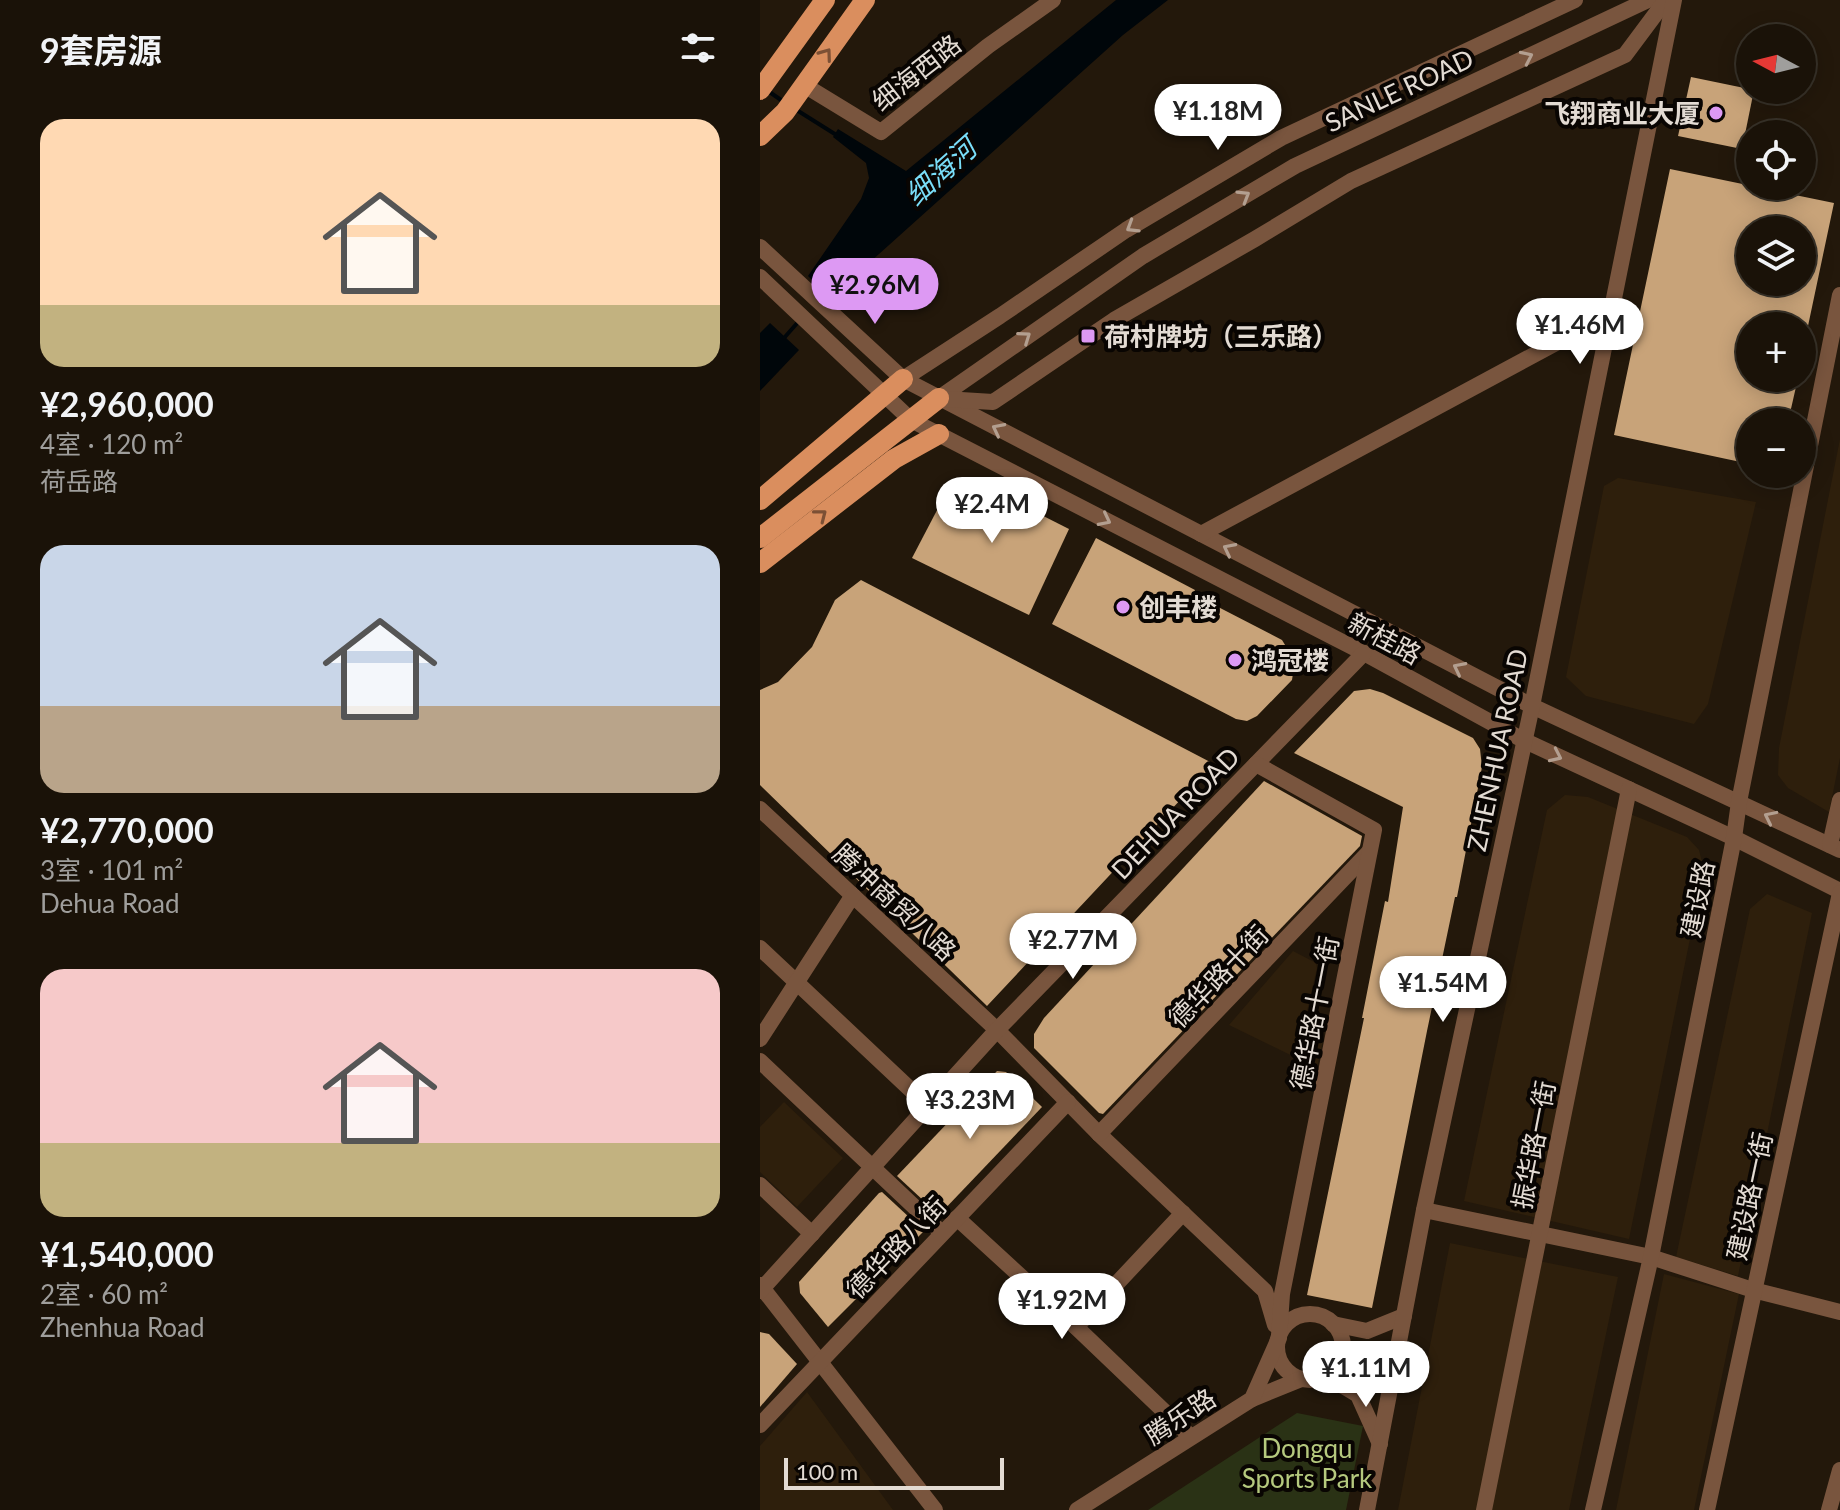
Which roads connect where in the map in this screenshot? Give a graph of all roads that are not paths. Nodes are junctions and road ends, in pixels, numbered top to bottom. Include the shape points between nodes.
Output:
1 (825, 0) edge
2 (865, 0) edge
3 (1053, 0) edge
4 (1575, 0) edge
5 (1648, 0) edge
6 (1666, 0) edge
7 (1674, 0) edge
8 (804, 85) junction
9 (760, 90) edge
10 (760, 136) edge
11 (760, 247) edge
12 (760, 277) edge
13 (1840, 295) edge
14 (1610, 314) junction
15 (903, 379) junction
16 (883, 395) junction
17 (939, 398) junction
18 (911, 420) junction
19 (939, 434) junction
20 (760, 500) edge
21 (1201, 534) junction
22 (760, 538) edge
23 (760, 563) edge
24 (1364, 653) junction
25 (1532, 706) junction
26 (1523, 740) junction
27 (1256, 764) junction
28 (1629, 789) junction
29 (1840, 800) edge
30 (1739, 802) junction
31 (760, 809) edge
32 (1734, 838) junction
33 (1835, 848) edge
34 (1371, 851) junction
35 (1840, 892) edge
36 (853, 895) junction
37 (760, 948) edge
38 (796, 983) junction
39 (997, 1030) junction
40 (760, 1039) edge
41 (760, 1061) edge
42 (1068, 1102) junction
43 (928, 1106) junction
44 (1099, 1134) junction
45 (872, 1167) junction
46 (760, 1185) edge
47 (1424, 1210) junction
48 (1183, 1213) junction
49 (957, 1218) junction
50 (942, 1233) junction
51 (812, 1234) junction
52 (1540, 1234) junction
53 (1651, 1257) junction
54 (761, 1288) edge
55 (1753, 1290) junction
56 (1840, 1312) edge
57 (1404, 1316) junction
58 (1333, 1324) junction
59 (1076, 1327) junction
60 (1279, 1338) junction
61 (820, 1361) junction
62 (1322, 1378) junction
63 (1301, 1379) junction
64 (1252, 1399) junction
65 (760, 1425) edge
66 (1191, 1437) junction
67 (1380, 1444) junction
68 (1840, 1470) edge
69 (935, 1510) edge
70 (1077, 1510) edge
71 (1367, 1510) edge
72 (1484, 1510) edge
73 (1593, 1510) edge
74 (1707, 1510) edge
75 (1829, 1510) edge

1 - 9 main road
8 -> 2 main road
3 - 8 street, 细海西路 via 881,132
4 -> 15 street, SANLE ROAD via 1281,138 1126,230
17 -> 5 street, SANLE ROAD via 1143,256 1295,166
6 - 17 street via 1625,55 1351,181 1114,320 993,402
7 - 14 street, ZHENHUA ROAD
8 - 10 main road
11 - 15 street, 新桂路
12 - 16 street, 新桂路
13 - 30 street, 建设路
14 - 21 street
14 - 25 street, ZHENHUA ROAD
15 - 16 main road
15 - 17 street, 新桂路
16 - 18 street, 新桂路
16 - 20 main road
17 - 18 main road
21 -> 17 street, 新桂路
18 - 19 street, 新桂路
18 - 22 main road
23 -> 19 main road via 894,459
19 -> 24 street, 新桂路
25 -> 21 street, 新桂路
24 - 26 street, 新桂路
24 - 27 street, DEHUA ROAD
25 - 26 street, ZHENHUA ROAD
25 - 30 street, 新桂路
26 -> 28 street, 新桂路
26 - 47 street, ZHENHUA ROAD
27 - 34 street via 1374,830
27 - 39 street, DEHUA ROAD
28 - 32 street, 新桂路
28 - 52 street, 振华路一街
29 - 33 street
30 - 32 street, 建设路
33 -> 30 street, 新桂路
31 - 36 street, 腾冲商贸八路
32 - 35 street, 新桂路
32 - 53 street, 建设路
34 - 44 street, 德华路十街
34 - 60 street, 德华路十一街 via 1282,1294
35 - 55 street, 建设路一街
36 - 38 street
36 - 39 street, 腾冲商贸八路
37 - 38 street
38 - 40 street
38 - 43 street
39 - 42 street, 腾冲商贸八路
39 - 43 street, DEHUA ROAD
41 - 45 street
42 - 44 street, 腾冲商贸八路
42 - 49 street, 德华路八街
43 - 45 street, DEHUA ROAD
44 - 48 street, 腾冲商贸八路
45 - 50 street
45 - 51 street, DEHUA ROAD
46 - 51 street
47 - 52 street
47 - 57 street, ZHENHUA ROAD
48 - 59 street
48 - 60 street, 腾冲商贸八路 via 1265,1291
49 - 50 street, 德华路八街
49 - 59 street
50 - 61 street, 德华路八街
51 - 54 street, DEHUA ROAD
52 - 53 street
52 - 72 street, 振华路一街
53 - 55 street
53 - 73 street, 建设路
54 - 61 street
55 - 56 street
55 - 74 street, 建设路一街
57 - 58 street via 1367,1331
57 - 67 street, ZHENHUA ROAD
58 - 60 street via 1324,1317 1302,1315
58 - 62 street via 1340,1333 1342,1355 1338,1366
59 - 66 street
60 - 63 street via 1280,1359
60 - 64 street, 腾乐路
61 - 65 street, 德华路八街
61 - 69 street
62 - 63 street
62 - 67 street via 1358,1395
63 - 64 street
64 - 66 street, 腾乐路
66 - 70 street, 腾乐路
67 - 71 street, ZHENHUA ROAD
68 - 75 street

